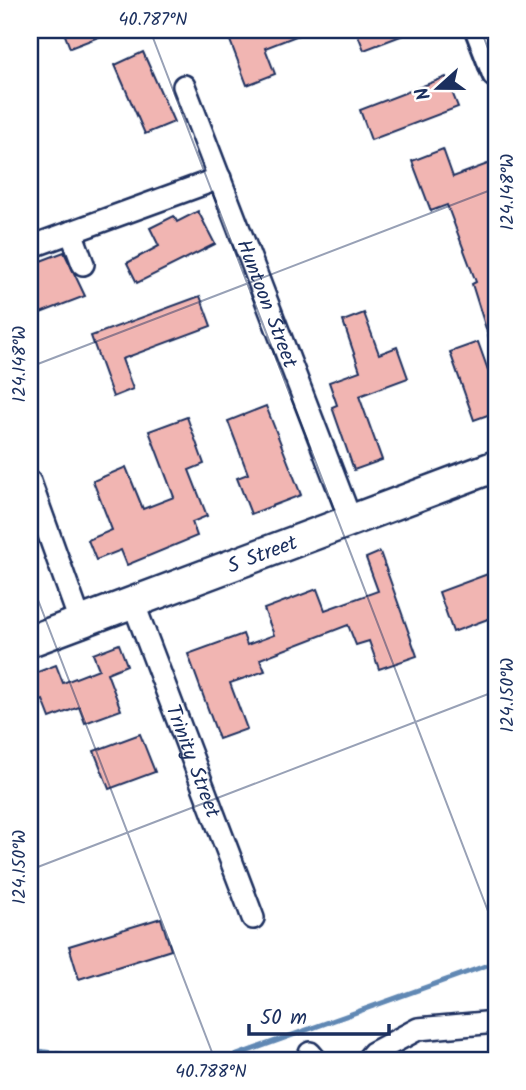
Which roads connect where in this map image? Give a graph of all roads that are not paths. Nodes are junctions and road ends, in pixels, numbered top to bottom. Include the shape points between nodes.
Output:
1 (479, 30) edge
2 (496, 74) edge
3 (184, 86) dead end
4 (220, 178) junction
5 (71, 232) junction
6 (33, 246) dead end
7 (83, 264) dead end
8 (496, 466) edge
9 (30, 482) edge
10 (351, 521) junction
11 (133, 602) junction
12 (80, 621) junction
13 (30, 641) edge
14 (253, 918) dead end
15 (496, 1022) edge
16 (368, 1060) edge

1 - 2 street
3 - 4 street, Huntoon Street
4 - 5 street
4 - 10 street, Huntoon Street
5 - 6 street
5 - 7 street
8 - 10 main road, S Street
9 - 12 street
10 - 11 main road, S Street
11 - 12 main road, S Street
11 - 14 street, Trinity Street
12 - 13 main road, S Street
15 - 16 street via 418,1029

